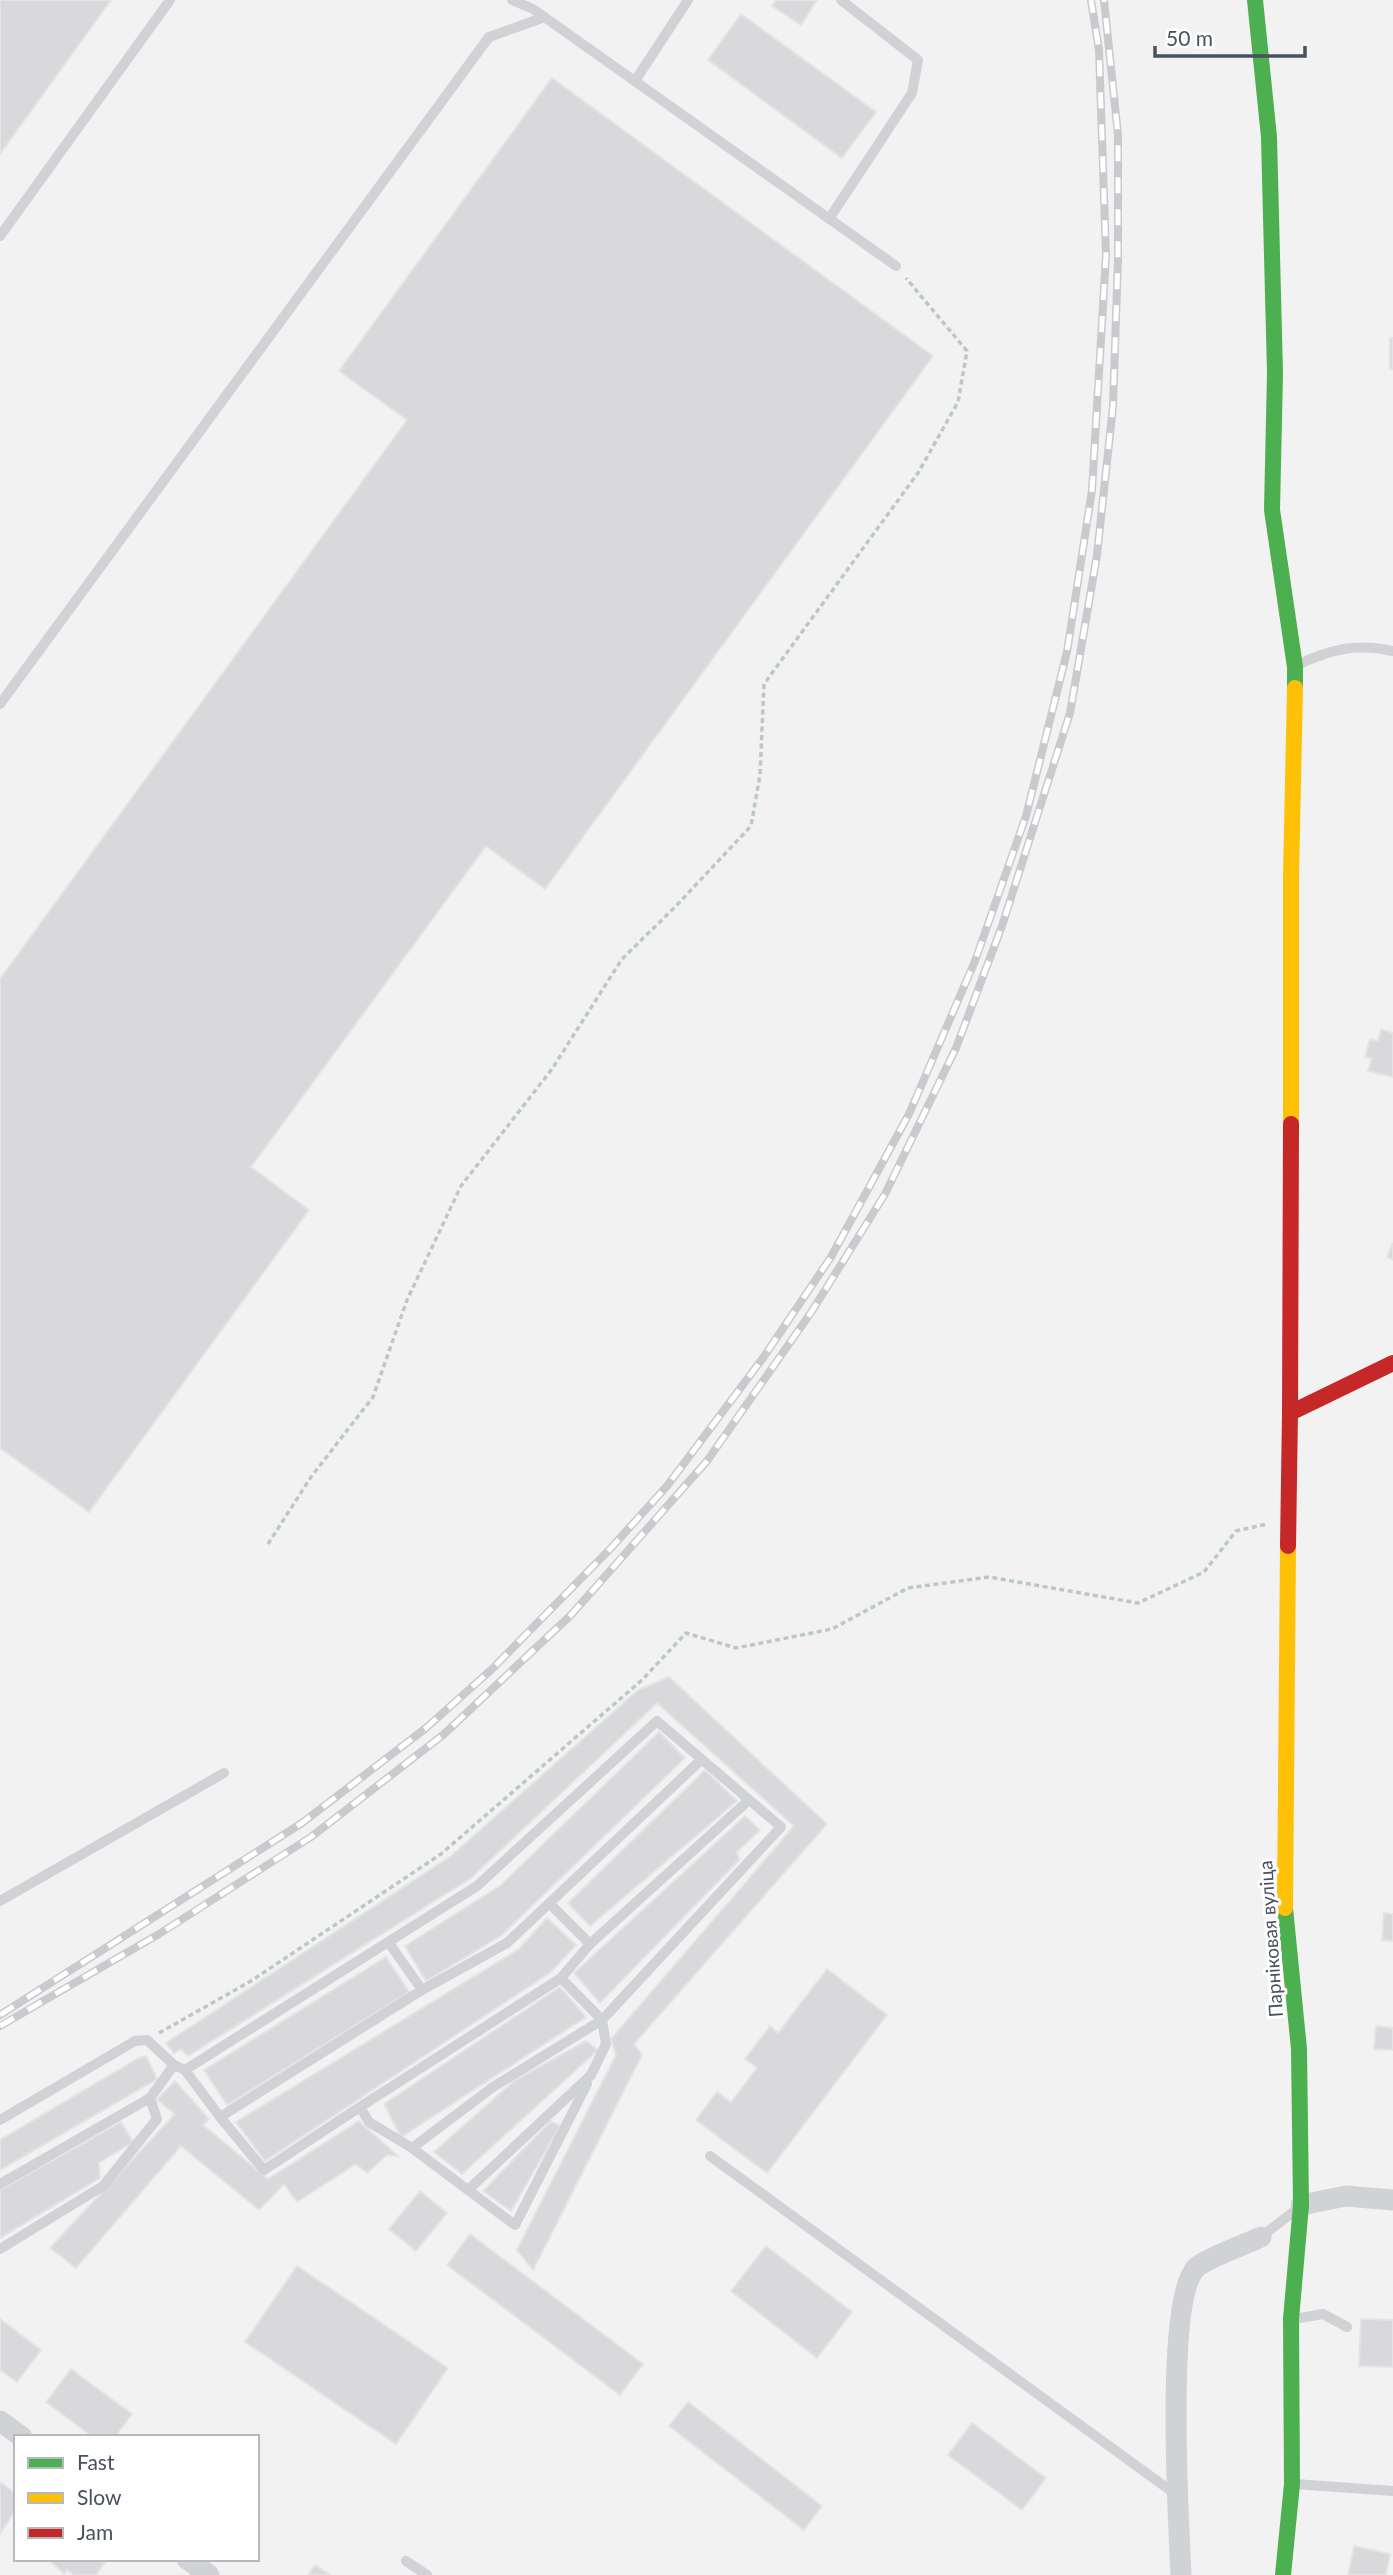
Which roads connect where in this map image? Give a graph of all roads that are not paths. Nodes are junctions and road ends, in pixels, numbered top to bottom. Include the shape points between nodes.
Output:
1 (170, 0) edge
2 (512, 0) edge
3 (688, 0) edge
4 (841, 0) edge
5 (1255, 0) edge
6 (545, 18) junction
7 (635, 81) junction
8 (829, 219) junction
9 (0, 236) edge
10 (896, 266) road end
11 (1393, 651) edge
12 (1295, 667) junction
13 (0, 704) edge
14 (1393, 1363) edge
15 (1290, 1413) junction
16 (701, 1760) junction
17 (224, 1773) dead end
18 (749, 1800) junction
19 (0, 1901) edge
20 (549, 1903) junction
21 (389, 1943) junction
22 (590, 1944) junction
23 (561, 1978) junction
24 (422, 1990) junction
25 (603, 2020) junction
26 (174, 2065) junction
27 (185, 2070) junction
28 (591, 2075) junction
29 (150, 2098) junction
30 (360, 2107) junction
31 (220, 2117) junction
32 (0, 2120) edge
33 (412, 2148) junction
34 (710, 2156) dead end
35 (0, 2184) edge
36 (468, 2190) junction
37 (1393, 2200) edge
38 (1301, 2205) junction
39 (1261, 2237) joint
40 (0, 2249) edge
41 (1291, 2319) junction
42 (1347, 2328) dead end
43 (0, 2421) edge
44 (19, 2435) edge
45 (1292, 2484) junction
46 (1393, 2491) edge
47 (1178, 2496) junction
48 (190, 2561) edge
49 (406, 2561) dead end
50 (209, 2575) edge
51 (427, 2575) edge
52 (1181, 2575) edge
53 (1283, 2575) edge

1 - 9 lane
2 - 6 lane
3 - 7 lane
4 - 8 lane via 918,60 912,93
5 - 12 street, Парніковая вуліца via 1269,137 1275,373 1272,510
6 - 7 lane
6 - 13 lane via 489,37
7 - 8 lane
8 - 10 lane
11 - 12 lane via 1368,646 1325,652
12 - 15 street, Парніковая вуліца
14 - 15 street
15 - 38 street, Парніковая вуліца via 1284,1895 1299,2049
16 - 18 lane
16 - 20 lane
16 - 21 lane via 657,1721 477,1885
17 - 19 lane
18 - 22 lane
18 - 25 lane via 781,1827
20 - 22 lane
20 - 24 lane via 507,1942
21 - 24 lane
21 - 27 lane
22 - 23 lane
23 - 25 lane
23 - 30 lane
24 - 31 lane
25 - 28 lane via 606,2044
25 - 33 lane via 493,2087
26 - 27 lane
26 - 29 lane
26 - 32 lane via 147,2040 135,2041
27 - 31 lane
28 - 36 lane
28 - 36 lane via 515,2225
29 - 35 lane
29 - 40 lane via 157,2119 103,2186
30 - 31 lane via 264,2170
30 - 33 lane via 369,2122
33 - 36 lane
34 - 47 lane
37 - 38 street via 1346,2196
38 - 39 lane
38 - 41 street, Парніковая вуліца
39 - 47 street via 1196,2267 1185,2289 1175,2380
41 - 42 lane via 1323,2314
41 - 45 street, Парніковая вуліца
43 - 44 street
45 - 46 lane
45 - 53 street, Парніковая вуліца
47 - 52 street
48 - 50 street
49 - 51 lane

